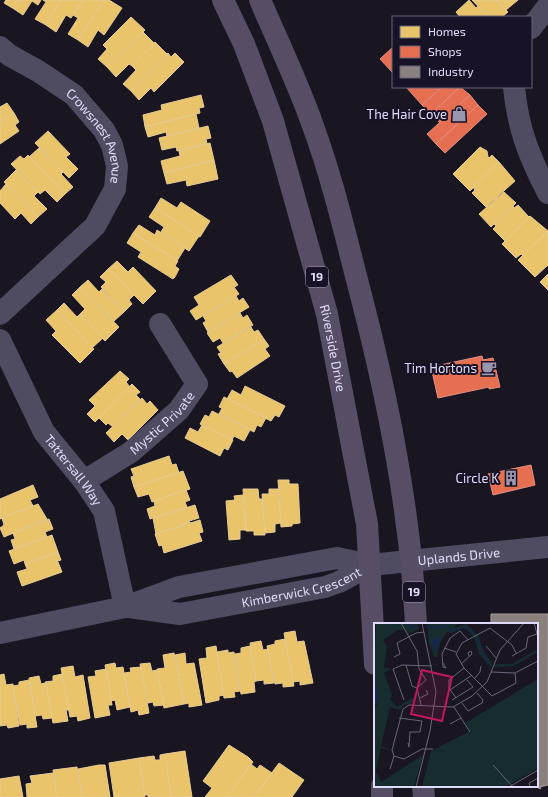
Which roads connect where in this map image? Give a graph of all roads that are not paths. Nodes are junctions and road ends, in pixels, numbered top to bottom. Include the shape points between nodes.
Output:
1 (223, 0) edge
2 (260, 0) edge
3 (548, 6) edge
4 (532, 27) edge
5 (0, 47) edge
6 (514, 88) edge
7 (548, 193) edge
8 (0, 314) edge
9 (160, 324) dead end
10 (0, 340) edge
11 (84, 481) junction
12 (548, 547) edge
13 (411, 560) junction
14 (370, 565) junction
15 (125, 607) junction
16 (416, 623) edge
17 (0, 633) edge
18 (374, 644) edge
19 (423, 787) edge
20 (424, 797) edge

1 - 14 main road, Riverside Drive / 19 via 244,44 273,121 328,314 367,524
2 - 13 main road, 19 via 299,90 329,174 374,341 394,437
3 - 4 street
5 - 8 street, Crowsnest Avenue via 74,95 104,130 112,145 117,166 115,188 95,226
6 - 7 street via 516,111 529,156
9 - 11 street, Mystic Private via 197,384 178,410 131,452
10 - 11 street, Tattersall Way via 44,432
11 - 15 street, Tattersall Way via 104,511
12 - 13 street, Uplands Drive
13 - 14 street, Uplands Drive
13 - 16 main road, 19
14 - 15 street, Kimberwick Crescent via 337,558 179,587
14 - 18 main road, Riverside Drive / 19
15 - 17 street, Kimberwick Crescent
19 - 20 main road

